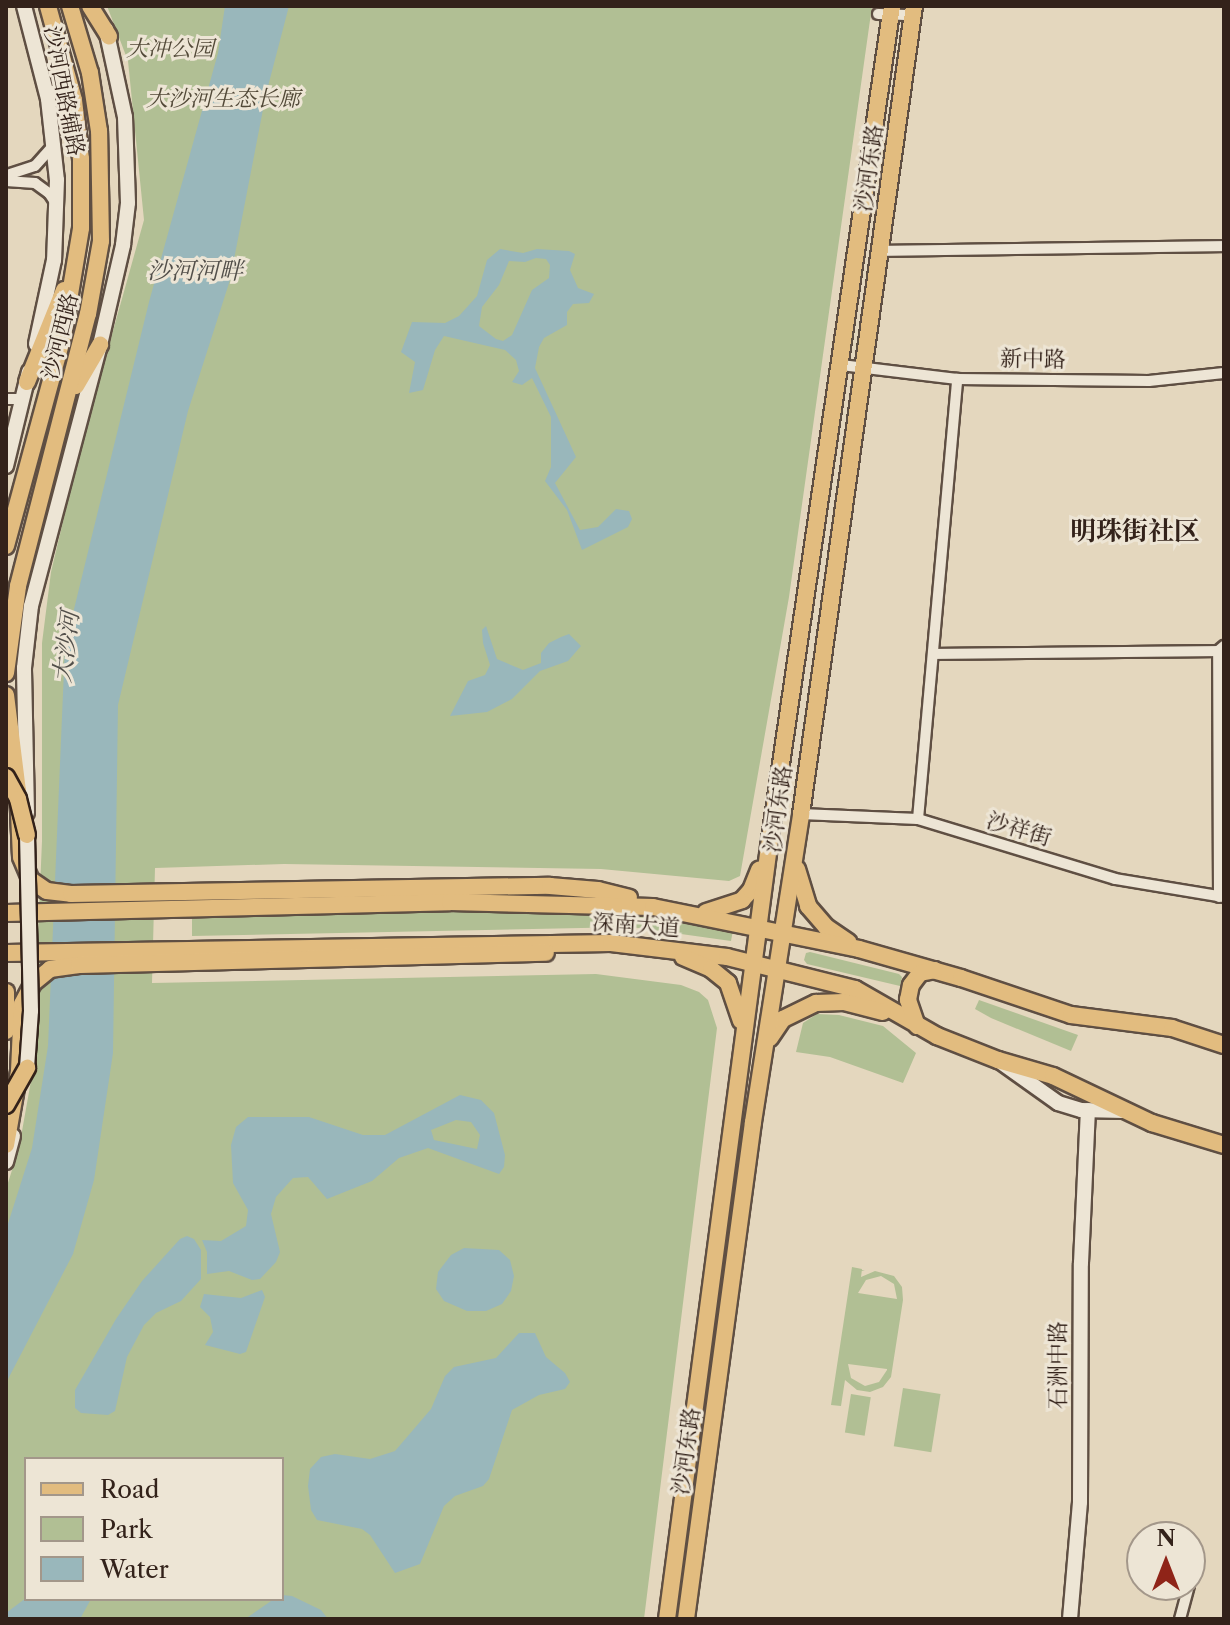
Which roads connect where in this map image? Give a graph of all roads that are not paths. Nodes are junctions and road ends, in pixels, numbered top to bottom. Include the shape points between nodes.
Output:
1 (24, 6) edge
2 (48, 6) edge
3 (70, 6) edge
4 (90, 6) edge
5 (97, 6) edge
6 (914, 10) edge
7 (887, 12) edge
8 (109, 37) junction
9 (54, 142) junction
10 (6, 178) edge
11 (57, 211) junction
12 (1224, 246) edge
13 (78, 251) junction
14 (879, 251) junction
15 (100, 345) junction
16 (841, 365) junction
17 (863, 367) junction
18 (1224, 373) edge
19 (957, 379) junction
20 (27, 382) junction
21 (6, 399) edge
22 (23, 399) junction
23 (65, 405) junction
24 (6, 466) edge
25 (6, 546) edge
26 (1221, 648) edge
27 (934, 654) junction
28 (6, 673) edge
29 (6, 695) edge
30 (6, 777) edge
31 (801, 814) junction
32 (918, 819) junction
33 (27, 835) junction
34 (770, 839) junction
35 (795, 848) junction
36 (1222, 897) edge
37 (653, 907) junction
38 (6, 913) edge
39 (696, 914) junction
40 (758, 926) junction
41 (783, 932) junction
42 (611, 943) junction
43 (647, 946) junction
44 (859, 949) junction
45 (6, 953) edge
46 (753, 962) junction
47 (778, 968) junction
48 (936, 970) junction
49 (6, 992) edge
50 (911, 1022) junction
51 (6, 1031) edge
52 (767, 1043) junction
53 (742, 1045) junction
54 (1224, 1045) edge
55 (998, 1060) junction
56 (27, 1068) junction
57 (6, 1105) edge
58 (1088, 1110) junction
59 (1124, 1111) junction
60 (6, 1145) edge
61 (1224, 1145) edge
62 (6, 1162) edge
63 (667, 1619) edge
64 (686, 1619) edge
65 (1070, 1619) edge

1 - 9 main road, 沙河西路辅路
2 - 13 main road, 沙河西路 via 76,117 81,182
3 - 23 main road, 沙河西路 via 96,105 102,215 94,290
4 - 8 main road
5 - 8 main road
6 - 7 street
6 - 14 main road, 沙河东路
7 - 16 main road, 沙河东路
8 - 15 main road via 125,117 129,185 123,245
9 - 10 street via 40,163
9 - 11 main road, 沙河西路辅路
10 - 11 street via 41,186
11 - 20 main road, 沙河西路辅路 via 50,286
12 - 14 street
13 - 20 main road
13 - 25 main road, 沙河西路 via 63,336
14 - 17 main road, 沙河东路
15 - 23 main road
15 - 33 main road, bridge via 35,582 28,628
16 - 17 street, 新中路
16 - 34 main road, 沙河东路
17 - 19 street, 新中路
17 - 31 main road, 沙河东路
18 - 19 street, 新中路 via 1149,381
19 - 27 street
20 - 22 main road, 沙河西路辅路
21 - 22 street
22 - 24 main road, 沙河西路辅路
23 - 28 main road, 沙河西路 via 18,586
26 - 27 street
26 - 36 street
27 - 32 street
29 - 37 main road via 21,857 38,886 55,893 567,886
30 - 33 main road, bridge
31 - 32 street, 沙祥街
31 - 35 main road, 沙河东路
32 - 36 street, 沙祥街 via 1115,879
33 - 56 main road, bridge
34 - 39 main road via 748,894 723,909
34 - 40 main road, 沙河东路
35 - 41 main road, 沙河东路
35 - 44 main road via 808,906 826,927
37 - 38 main road, 深南大道 via 450,902
37 - 39 main road, 深南大道
39 - 40 main road, 深南大道
40 - 41 main road, 深南大道
40 - 46 main road, 沙河东路
41 - 44 main road, 深南大道
41 - 47 main road, 沙河东路
42 - 43 main road, 深南大道
42 - 45 main road, 深南大道
42 - 60 main road via 518,956 50,969 26,995 21,1013
43 - 46 main road, 深南大道
43 - 53 main road via 702,964 728,983 738,1004
44 - 48 main road, 深南大道
46 - 47 main road, 深南大道
46 - 53 main road, 沙河东路
47 - 50 main road, 深南大道 via 855,989
47 - 52 main road, 沙河东路
48 - 50 main road via 920,973 911,985
48 - 54 main road, 深南大道 via 1071,1015 1172,1028
49 - 51 main road
50 - 52 main road via 844,1002 816,1003 783,1019
50 - 55 main road, 深南大道
52 - 64 main road, 沙河东路
53 - 63 main road, 沙河东路
55 - 58 main road via 1047,1098
55 - 59 main road, 深南大道 via 1053,1076
56 - 57 main road, bridge
56 - 62 main road, bridge
58 - 59 main road
58 - 65 main road, 石洲中路 via 1081,1250 1080,1502
59 - 61 main road, 深南大道

